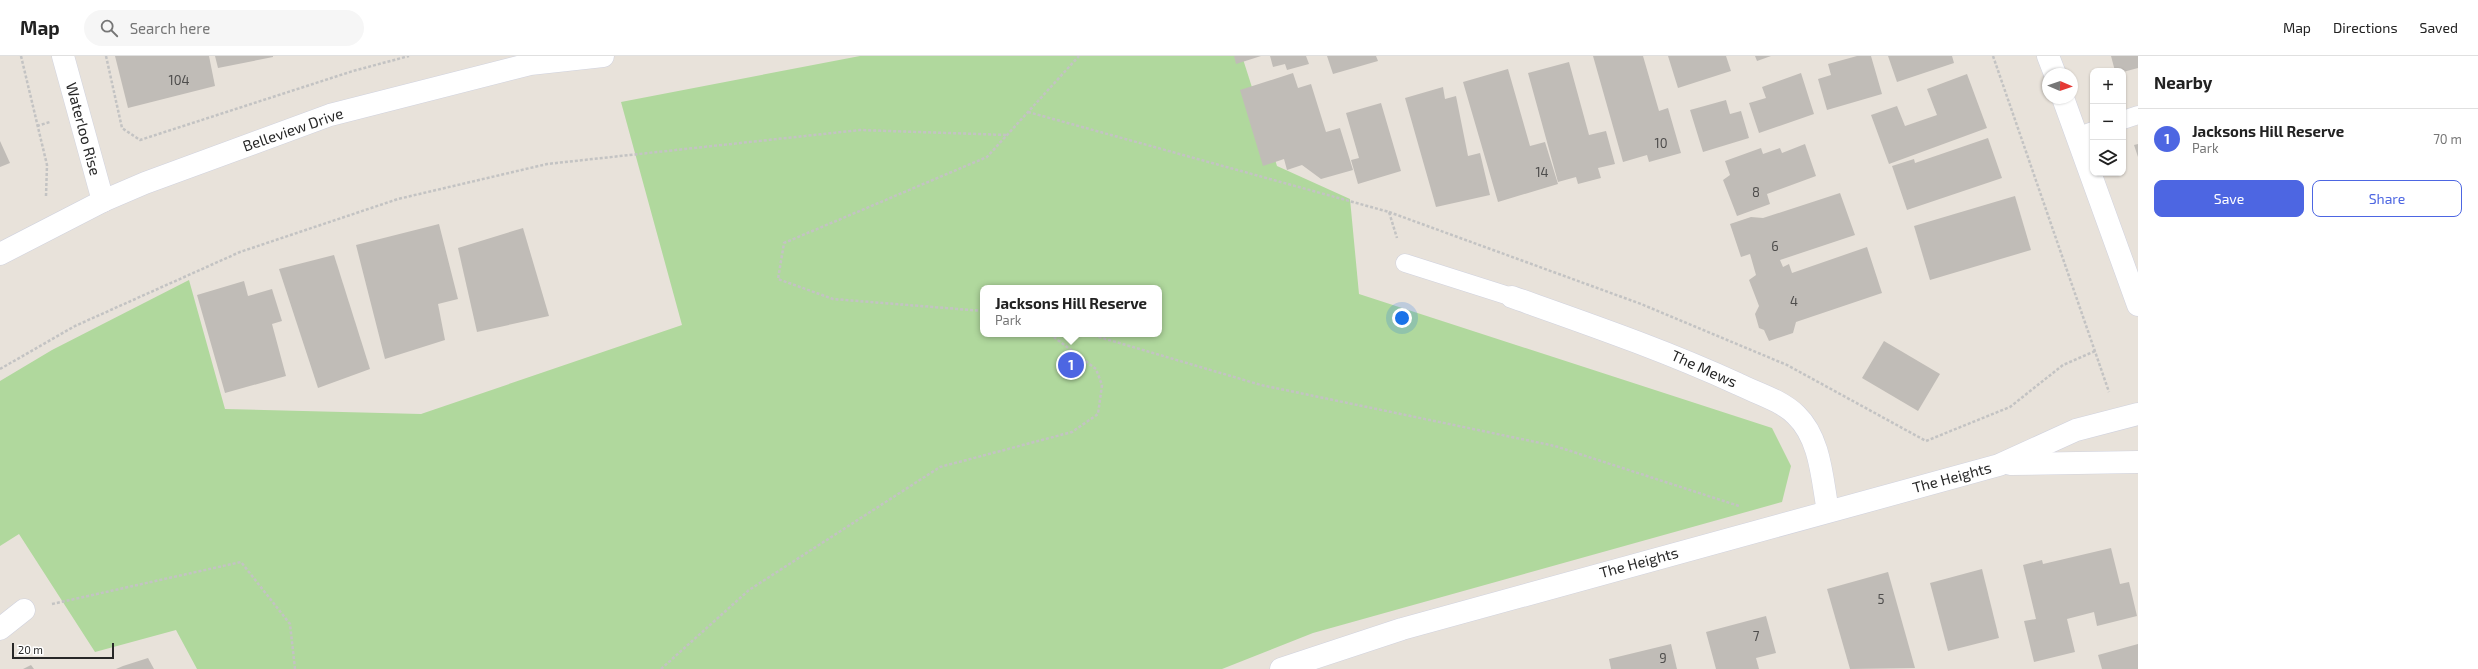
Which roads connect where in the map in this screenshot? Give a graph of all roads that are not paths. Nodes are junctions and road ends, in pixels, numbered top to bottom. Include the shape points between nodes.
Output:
1 (63, 56) edge
2 (603, 56) edge
3 (2048, 56) edge
4 (567, 58) edge
5 (2053, 68) edge
6 (2067, 104) edge
7 (2138, 115) edge
8 (2126, 119) edge
9 (2085, 134) edge
10 (103, 201) junction
11 (0, 254) edge
12 (1405, 263) road end
13 (1512, 297) joint
14 (2138, 305) edge
15 (2128, 416) edge
16 (2138, 462) edge
17 (1999, 465) junction
18 (1828, 511) junction
19 (24, 610) road end
20 (0, 629) edge
21 (1281, 669) edge

1 - 10 street, Waterloo Rise
2 - 4 street, Belleview Drive
3 - 5 street
4 - 10 street, Belleview Drive via 530,64 330,115
6 - 9 street
7 - 8 lane
9 - 14 street
10 - 11 street, Belleview Drive
12 - 13 lane
13 - 18 street, The Mews via 1672,354 1776,402 1796,415 1810,434 1816,449
15 - 17 street, The Heights via 2076,430
16 - 17 street, The Heights
17 - 18 street, The Heights
18 - 21 street, The Heights via 1402,629
19 - 20 street

